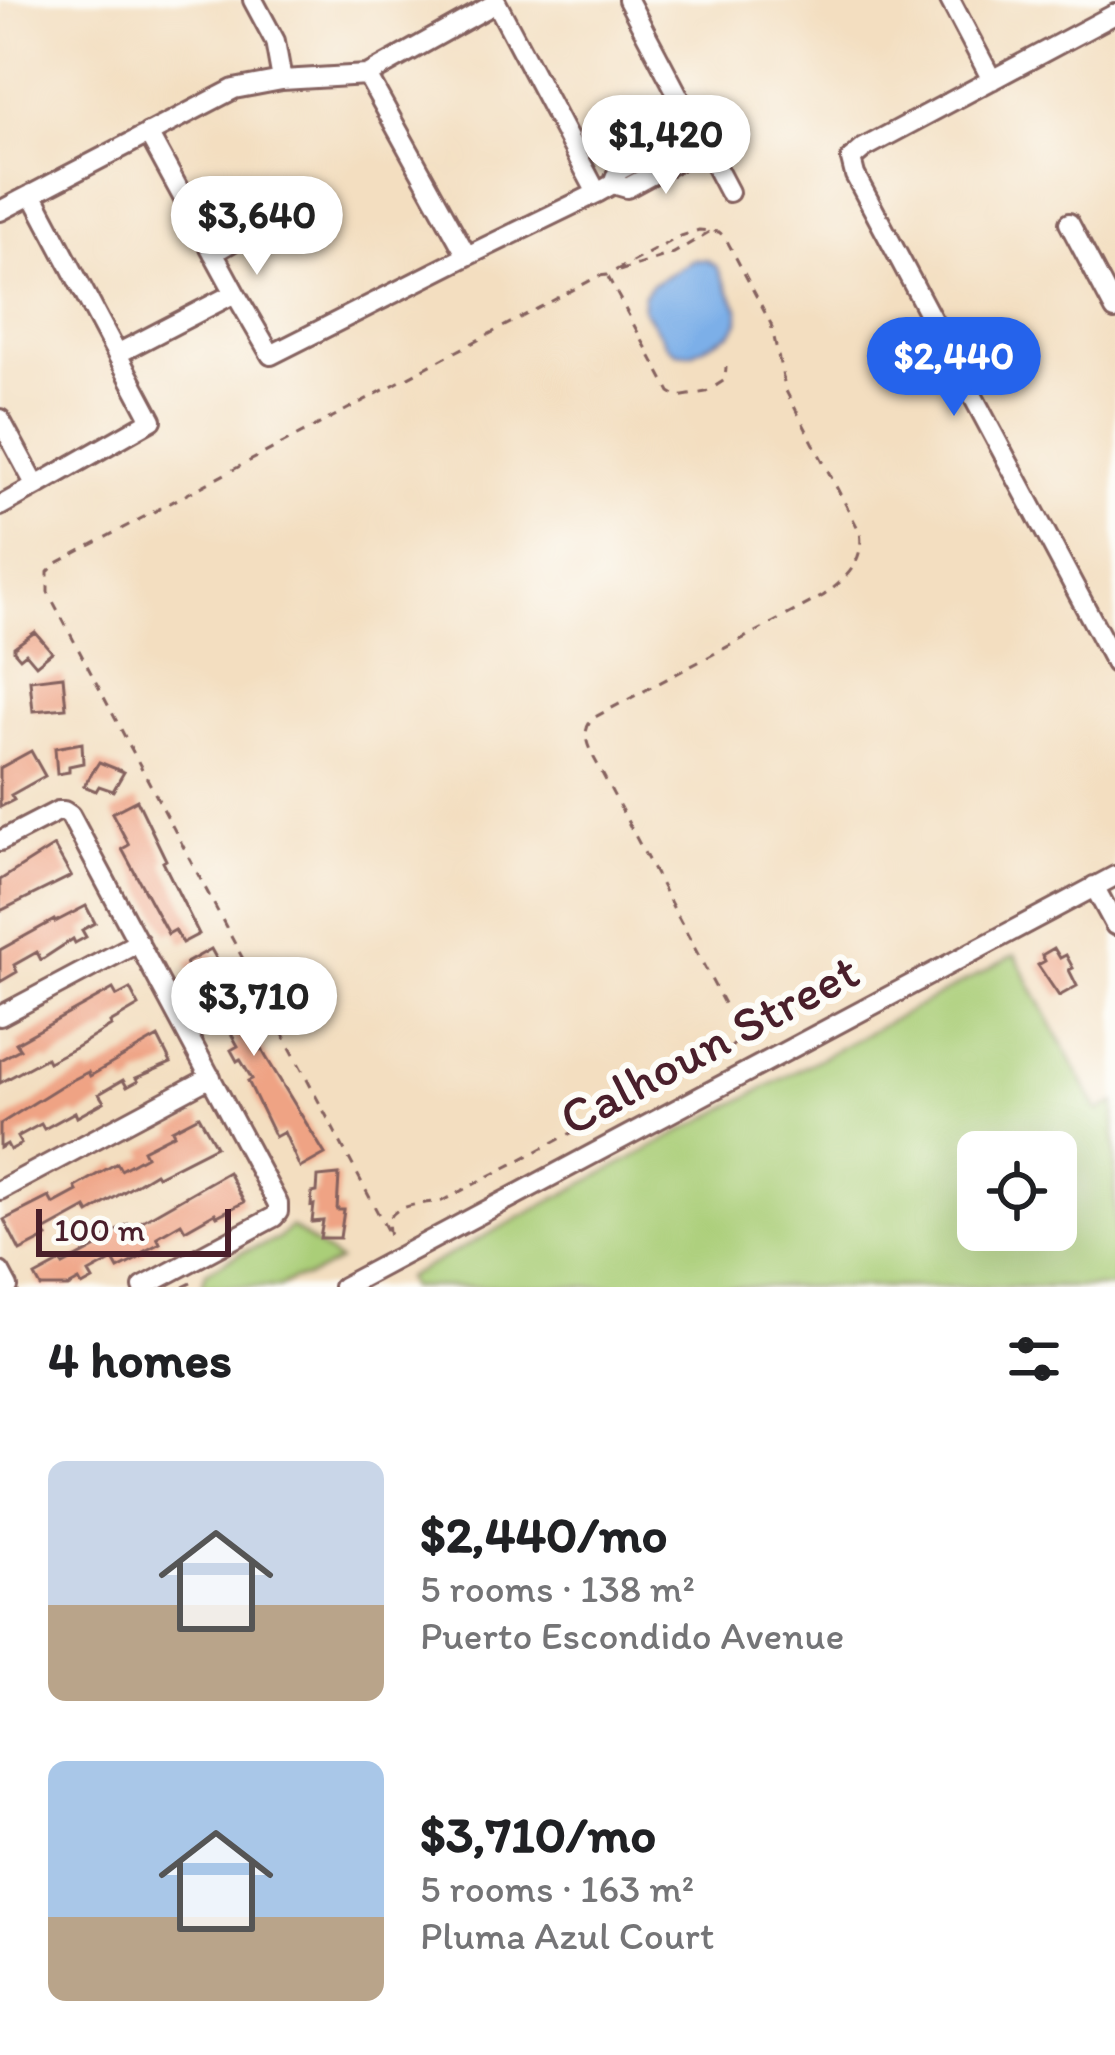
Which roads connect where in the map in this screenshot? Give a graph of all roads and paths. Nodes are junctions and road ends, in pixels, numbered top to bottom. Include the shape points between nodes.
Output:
1 (254, 0) edge
2 (628, 0) edge
3 (950, 0) edge
4 (496, 1) edge
5 (1115, 14) edge
6 (367, 75) junction
7 (282, 80) junction
8 (992, 80) junction
9 (148, 133) junction
10 (701, 137) junction
11 (605, 189) junction
12 (729, 192) dead end
13 (32, 194) junction
14 (0, 211) edge
15 (271, 219) dead end
16 (1069, 223) dead end
17 (711, 231) junction
18 (213, 253) junction
19 (467, 256) junction
20 (607, 275) junction
21 (235, 293) junction
22 (1115, 310) edge
23 (117, 355) junction
24 (726, 367) dead end
25 (0, 419) edge
26 (36, 486) junction
27 (0, 506) edge
28 (1115, 663) edge
29 (0, 842) edge
30 (1115, 876) edge
31 (1094, 886) junction
32 (1115, 925) edge
33 (139, 942) junction
34 (0, 1016) edge
35 (211, 1077) junction
36 (0, 1190) edge
37 (387, 1229) junction
38 (400, 1256) junction
39 (0, 1271) edge
40 (182, 1282) edge
41 (147, 1286) edge
42 (8, 1287) edge
43 (343, 1287) edge

1 - 7 street via 275,41
2 - 10 street
3 - 8 street
4 - 6 street
4 - 11 street
5 - 8 street
6 - 7 street
6 - 19 street
7 - 9 street via 234,88
8 - 28 street via 851,159
9 - 13 street
9 - 18 street
10 - 11 street via 669,144 645,167 618,171
10 - 12 street
11 - 19 street
13 - 14 street
13 - 23 street
15 - 18 street
16 - 22 street
17 - 20 path
17 - 20 path via 681,236
17 - 37 path via 730,243 771,324 785,391 860,532 861,552 824,596 595,717 586,737 738,1037 725,1052 442,1201 398,1209
18 - 21 street
19 - 21 street via 271,355
20 - 24 path via 670,392 712,389
20 - 37 path via 48,572 48,592
21 - 23 street
23 - 26 street via 152,420
25 - 26 street
26 - 27 street
29 - 33 street via 49,815 70,815
30 - 31 street, Calhoun Street
31 - 32 street
31 - 38 street, Calhoun Street
33 - 34 street
33 - 35 street
35 - 36 street
35 - 40 street via 278,1212
37 - 38 path
38 - 43 street, Calhoun Street
39 - 42 street
40 - 41 street

